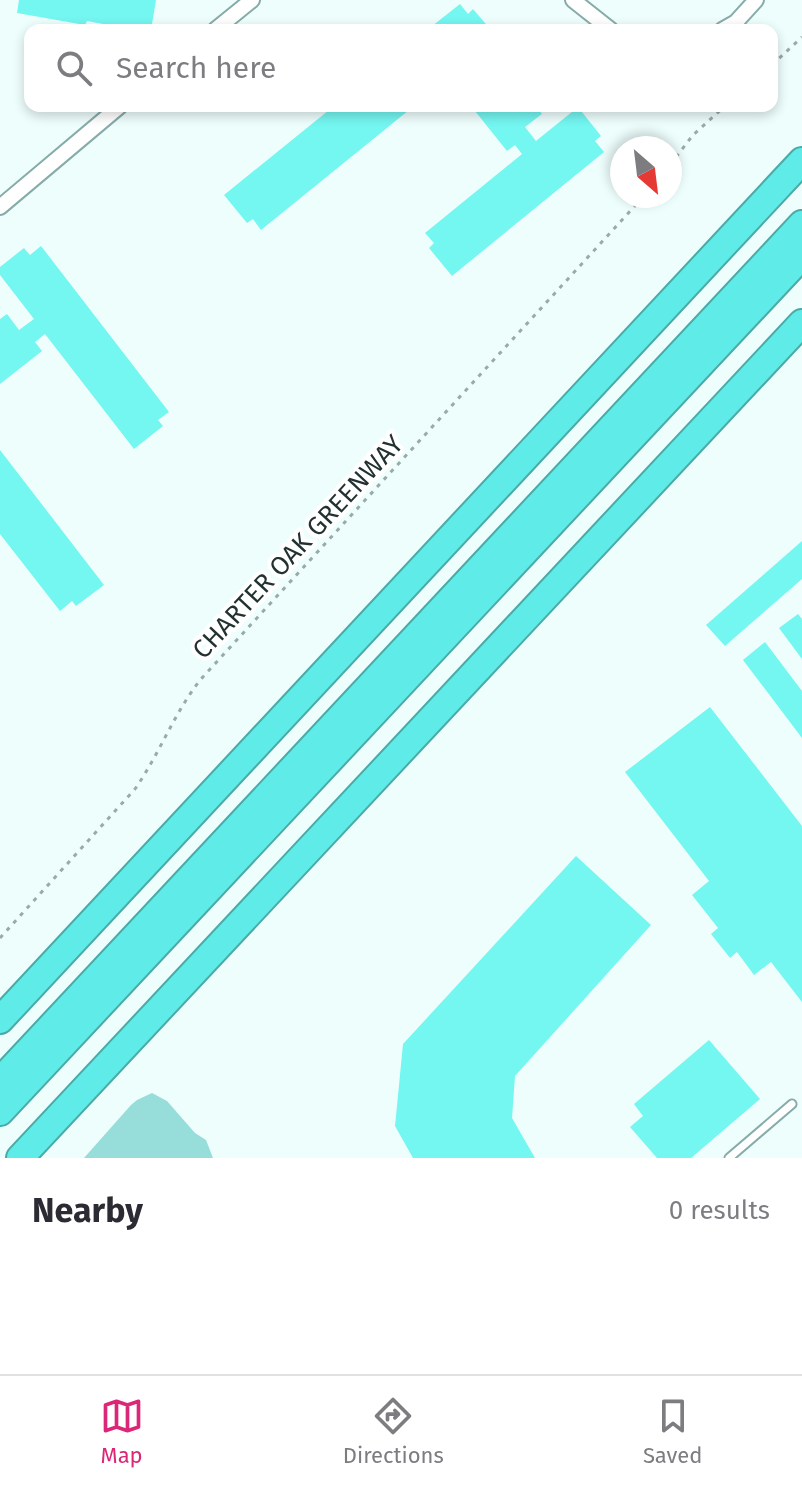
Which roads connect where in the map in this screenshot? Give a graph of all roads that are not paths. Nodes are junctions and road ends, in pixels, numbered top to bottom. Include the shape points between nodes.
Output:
1 (252, 0) edge
2 (573, 0) edge
3 (756, 0) edge
4 (222, 24) edge
5 (603, 24) edge
6 (732, 24) edge
7 (113, 112) edge
8 (802, 161) edge
9 (0, 207) edge
10 (802, 224) edge
11 (802, 256) edge
12 (802, 323) edge
13 (0, 1020) edge
14 (0, 1081) edge
15 (792, 1104) dead end
16 (0, 1112) edge
17 (20, 1158) edge
18 (729, 1158) edge

1 - 4 street
2 - 5 street
3 - 6 street
7 - 9 street
8 - 13 highway
10 - 14 highway
11 - 16 highway
12 - 17 highway
15 - 18 lane

